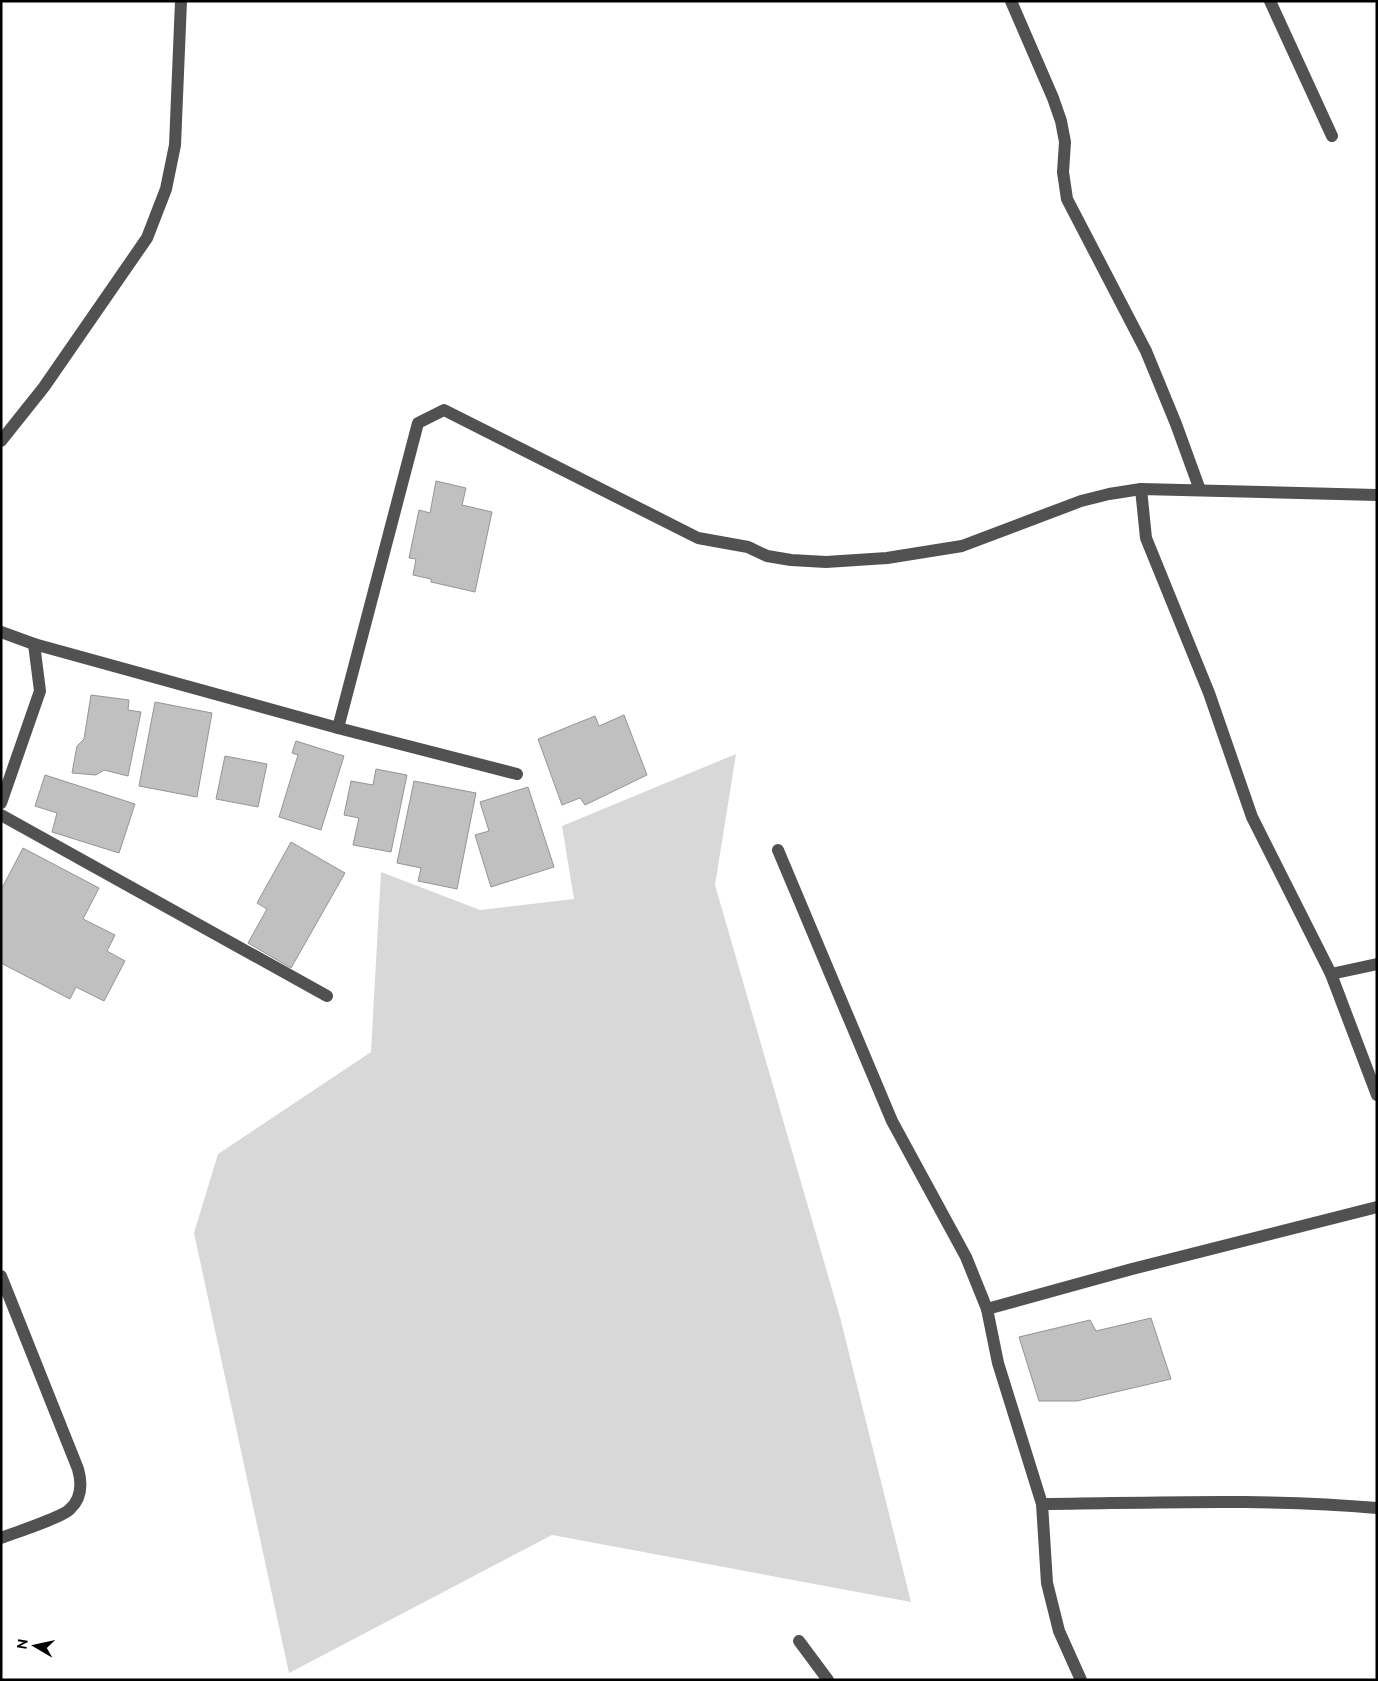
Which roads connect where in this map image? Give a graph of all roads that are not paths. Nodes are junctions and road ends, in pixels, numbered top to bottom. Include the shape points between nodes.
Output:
1 (181, 1) edge
2 (1010, 1) edge
3 (1270, 1) edge
4 (1332, 136) dead end
5 (1, 441) edge
6 (1141, 489) junction
7 (1200, 490) junction
8 (1377, 496) edge
9 (1, 632) edge
10 (34, 644) junction
11 (338, 728) junction
12 (517, 774) dead end
13 (1, 803) edge
14 (1, 815) edge
15 (778, 850) dead end
16 (1377, 964) edge
17 (1331, 974) junction
18 (327, 996) dead end
19 (1377, 1095) edge
20 (1377, 1207) edge
21 (1, 1276) edge
22 (987, 1309) junction
23 (1042, 1504) junction
24 (1377, 1508) edge
25 (1, 1538) edge
26 (800, 1641) dead end
27 (828, 1680) edge
28 (1081, 1680) edge

1 - 5 street via 175,145 166,189 146,238 44,387
2 - 7 street via 1060,121 1065,142 1063,172 1066,199 1146,351
3 - 4 street
6 - 7 street
6 - 11 street via 1081,501 962,546 887,558 826,562 791,560 767,556 748,547 698,538 444,410 418,423
6 - 17 street via 1146,538 1209,693 1252,817
7 - 8 street
9 - 10 street
10 - 11 street
10 - 13 street via 40,691
11 - 12 street
14 - 18 street
15 - 22 street via 892,1121 966,1257
16 - 17 street
17 - 19 street
20 - 22 street
21 - 25 street via 82,1482 78,1498 70,1510
22 - 23 street via 998,1363
23 - 24 street via 1200,1502 1335,1504
23 - 28 street via 1047,1583 1059,1632
26 - 27 street

